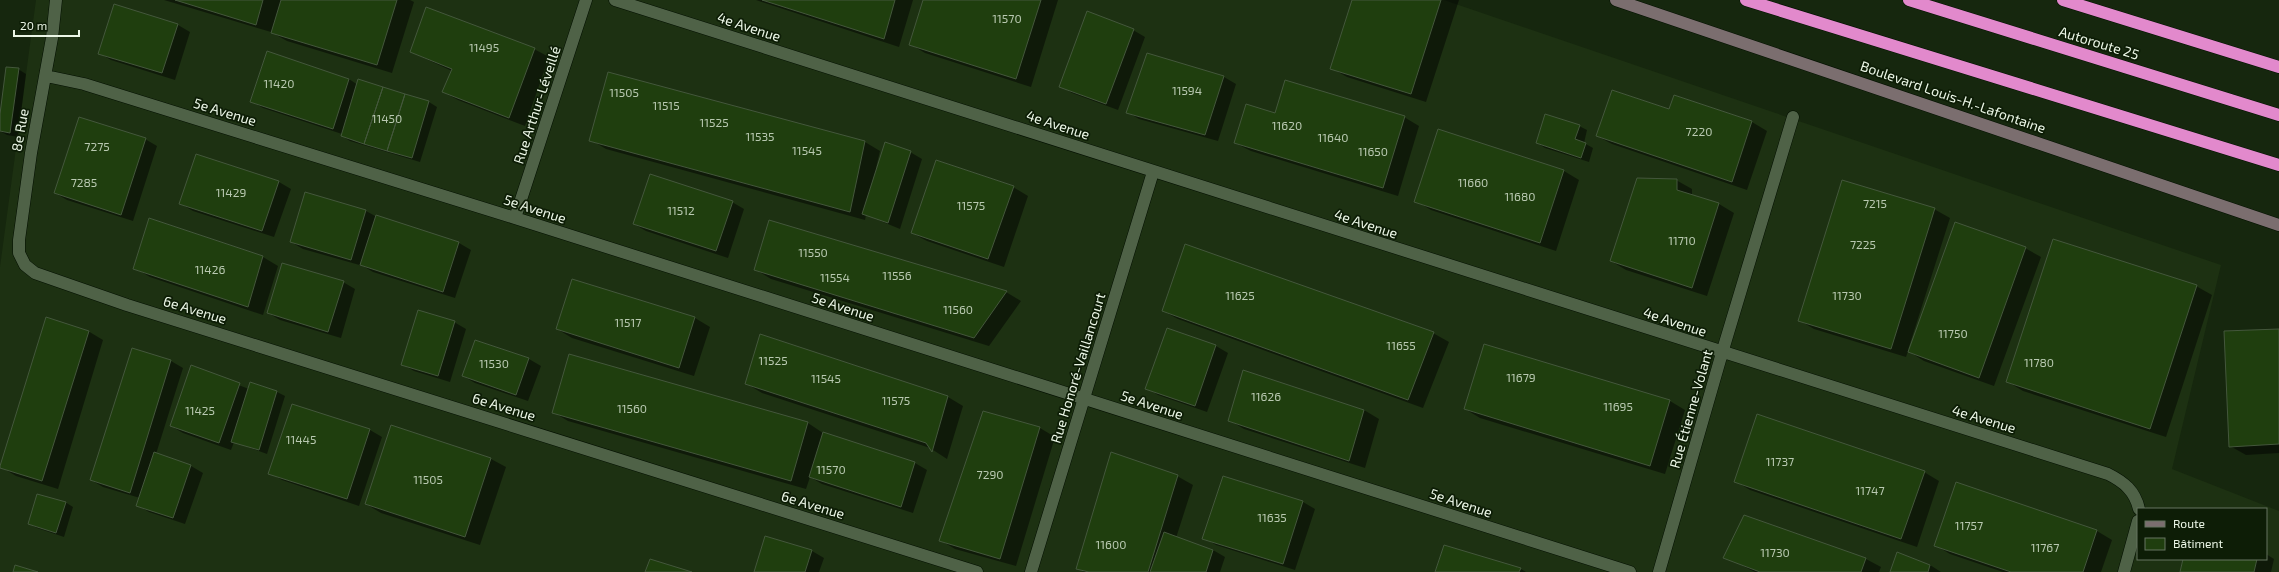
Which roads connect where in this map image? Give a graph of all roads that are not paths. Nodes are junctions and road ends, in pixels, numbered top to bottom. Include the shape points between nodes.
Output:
1 (56, 0) edge
2 (586, 0) edge
3 (615, 0) edge
4 (1616, 0) edge
5 (1746, 0) edge
6 (1909, 0) edge
7 (2063, 0) edge
8 (2080, 0) edge
9 (2123, 19) junction
10 (2279, 67) edge
11 (46, 76) junction
12 (2279, 115) edge
13 (1793, 117) dead end
14 (2279, 165) edge
15 (1154, 172) junction
16 (515, 218) junction
17 (2279, 225) edge
18 (25, 264) joint
19 (1722, 353) junction
20 (1085, 399) junction
21 (2139, 508) edge
22 (2137, 525) edge
23 (977, 572) edge
24 (1031, 572) edge
25 (1630, 572) edge
26 (1660, 572) edge
27 (2124, 572) edge

1 - 11 street, 8e Rue
2 - 16 street, Rue Arthur-Léveillé
3 - 15 street, 4e Avenue
4 - 17 main road, Boulevard Louis-H.-Lafontaine
5 - 14 highway
6 - 12 highway, Autoroute 25
7 - 9 highway
8 - 9 highway
9 - 10 highway
11 - 16 street, 5e Avenue via 84,84
11 - 18 street, 8e Rue via 31,153 19,240 19,253
13 - 19 street, Rue Étienne-Volant
15 - 19 street, 4e Avenue
15 - 20 street, Rue Honoré-Vaillancourt
16 - 20 street, 5e Avenue
18 - 23 street, 6e Avenue via 35,273 68,286
19 - 21 street, 4e Avenue via 2108,474 2123,481 2133,494
19 - 26 street, Rue Étienne-Volant
20 - 24 street, Rue Honoré-Vaillancourt
20 - 25 street, 5e Avenue
22 - 27 street

